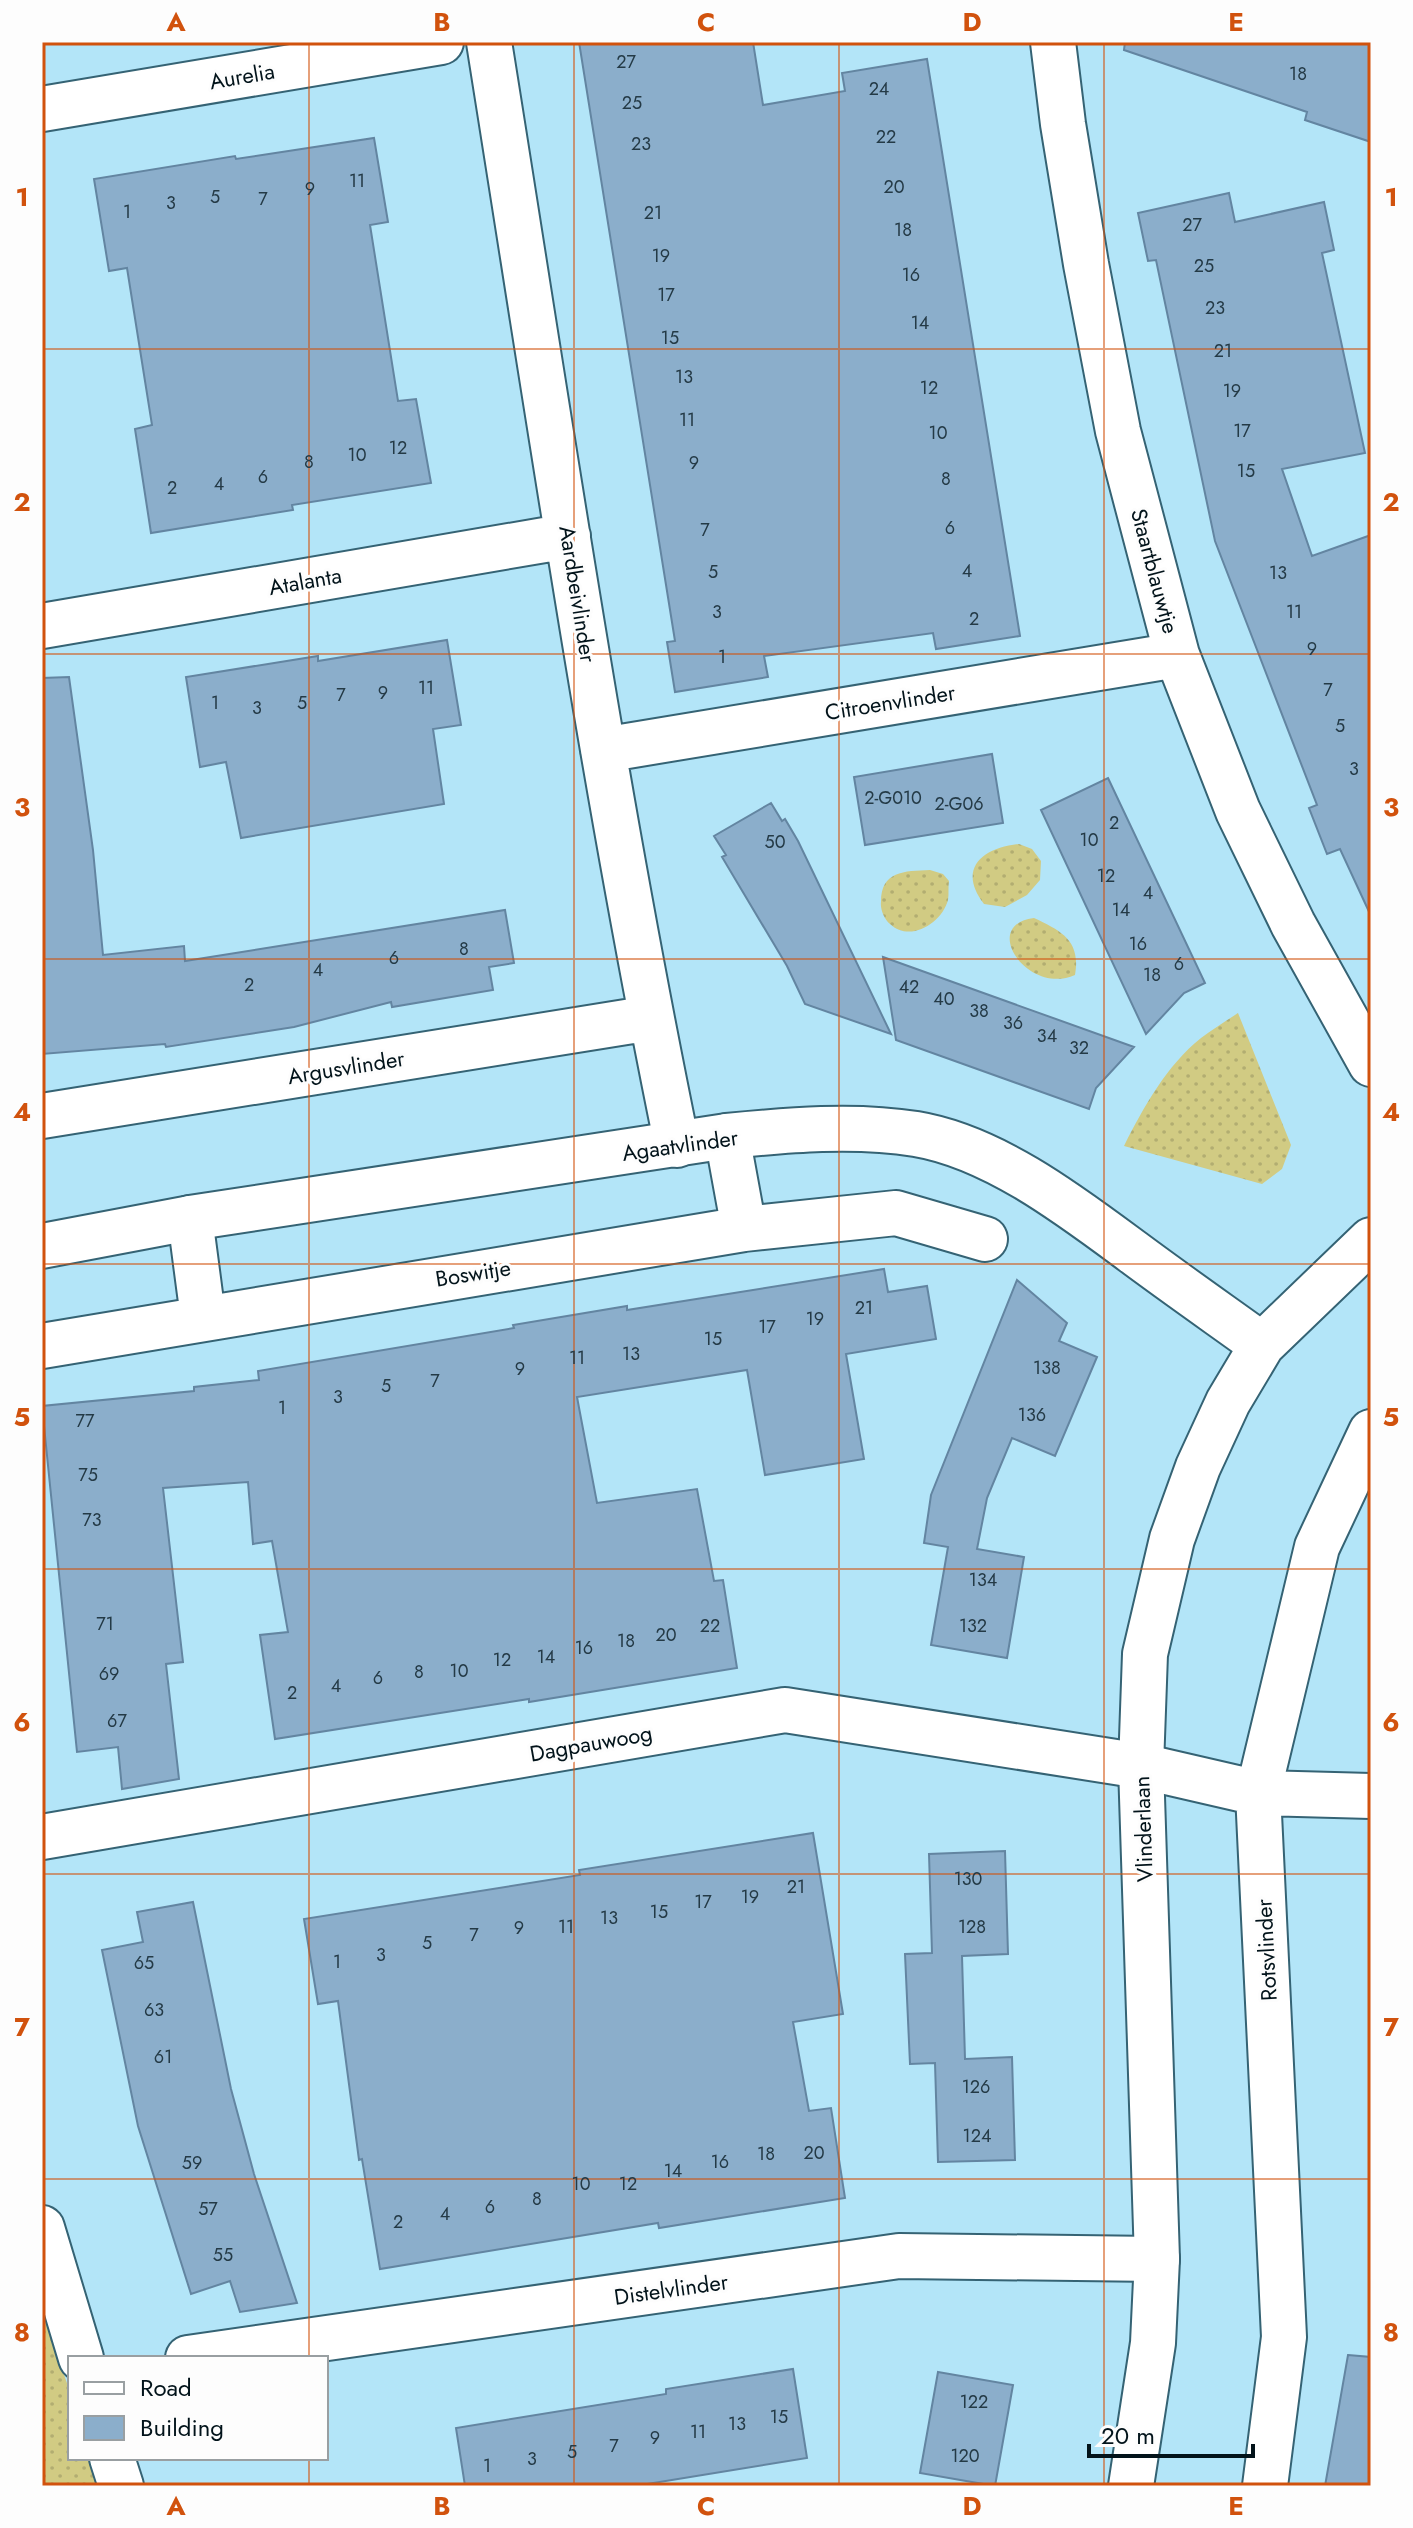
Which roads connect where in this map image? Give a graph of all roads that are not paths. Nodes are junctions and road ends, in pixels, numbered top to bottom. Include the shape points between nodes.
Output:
1 (441, 42) edge
2 (489, 42) edge
3 (1053, 42) edge
4 (42, 109) edge
5 (568, 536) junction
6 (42, 626) edge
7 (1177, 655) junction
8 (603, 750) junction
9 (651, 1018) junction
10 (1371, 1064) edge
11 (42, 1116) edge
12 (727, 1136) junction
13 (677, 1145) junction
14 (190, 1218) junction
15 (744, 1229) junction
16 (985, 1239) dead end
17 (1371, 1240) edge
18 (42, 1246) edge
19 (203, 1317) junction
20 (1262, 1345) junction
21 (42, 1346) edge
22 (1371, 1432) edge
23 (1141, 1766) junction
24 (1258, 1793) junction
25 (1371, 1796) edge
26 (42, 1837) edge
27 (42, 2228) edge
28 (1157, 2259) junction
29 (80, 2356) edge
30 (202, 2356) edge
31 (113, 2460) edge
32 (121, 2486) edge
33 (1131, 2486) edge
34 (1265, 2486) edge

1 - 4 street, Aurelia
2 - 5 street, Aardbeivlinder
3 - 7 street, Staartblauwtje via 1086,264 1118,431
5 - 6 street, Atalanta
5 - 8 street, Aardbeivlinder
7 - 8 street, Citroenvlinder
7 - 10 street, Staartblauwtje via 1238,811
8 - 9 street, Aardbeivlinder
9 - 11 street, Argusvlinder
9 - 13 street, Aardbeivlinder
12 - 13 street, Agaatvlinder
12 - 15 street
12 - 20 street, Agaatvlinder via 873,1130 953,1144 1033,1182
13 - 14 street, Agaatvlinder
14 - 18 street, Agaatvlinder
14 - 19 street
15 - 16 street, Boswitje via 896,1213
15 - 19 street, Boswitje
17 - 20 street, Vlinderlaan
19 - 21 street, Boswitje
20 - 23 street, Vlinderlaan via 1228,1402 1172,1539 1145,1654
22 - 24 street, Rotsvlinder via 1317,1547
23 - 24 street, Dagpauwoog
23 - 26 street, Dagpauwoog via 785,1710
23 - 28 street, Vlinderlaan
24 - 25 street, Dagpauwoog
24 - 34 street, Rotsvlinder via 1284,2337
27 - 29 street
28 - 30 street, Distelvlinder via 899,2256
28 - 33 street, Vlinderlaan via 1153,2343
31 - 32 street

